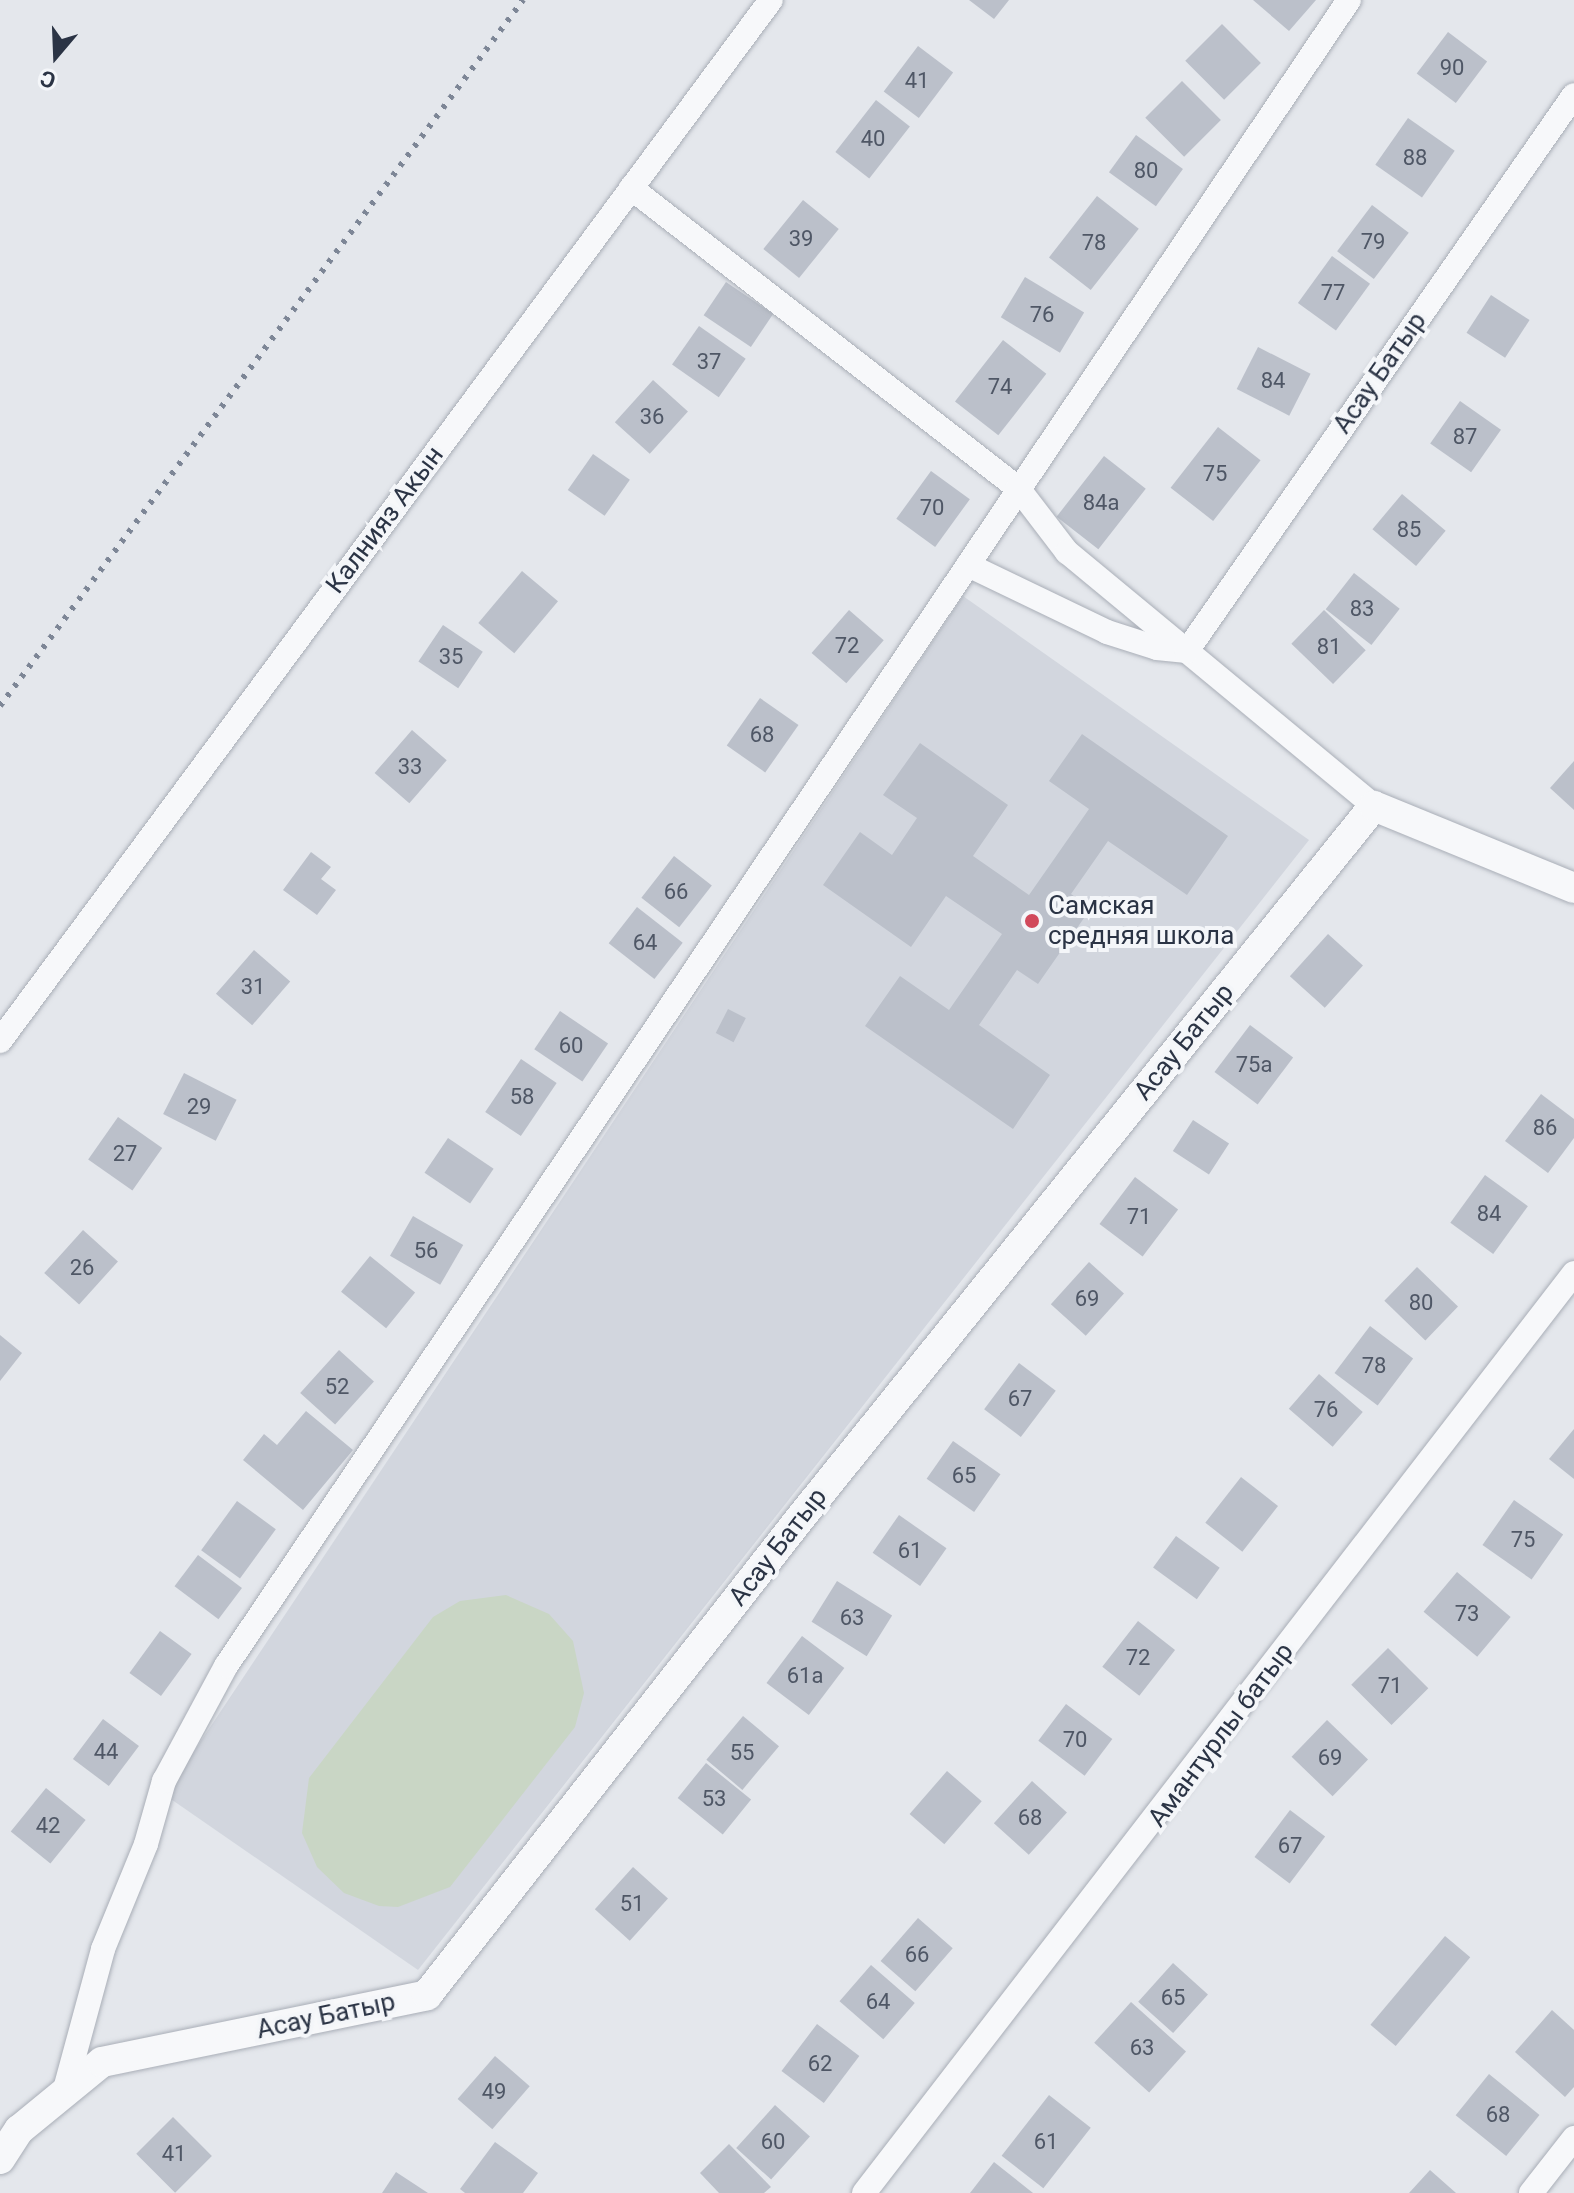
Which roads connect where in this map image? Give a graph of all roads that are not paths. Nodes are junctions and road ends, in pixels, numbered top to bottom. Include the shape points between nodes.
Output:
1 (771, 0) edge
2 (1349, 0) edge
3 (1574, 95) edge
4 (631, 188) junction
5 (1018, 488) junction
6 (968, 565) junction
7 (1187, 651) junction
8 (1374, 806) junction
9 (1574, 888) edge
10 (0, 1041) edge
11 (1574, 1273) edge
12 (64, 2093) junction
13 (1574, 2138) edge
14 (0, 2159) edge
15 (864, 2193) edge
16 (1531, 2193) edge

1 - 4 street, Калнияз Акын
2 - 5 street
3 - 7 street, Асау Батыр
4 - 5 street
4 - 10 street, Калнияз Акын
5 - 6 street
5 - 7 street via 1067,552
6 - 7 street via 1107,632
6 - 12 street via 226,1666 164,1781 146,1844 103,1949
7 - 8 street
8 - 9 street
8 - 12 street, Асау Батыр via 808,1509 427,1995 102,2062
11 - 15 street, Амантурлы батыр
12 - 14 street, Асау Батыр via 19,2130
13 - 16 street

